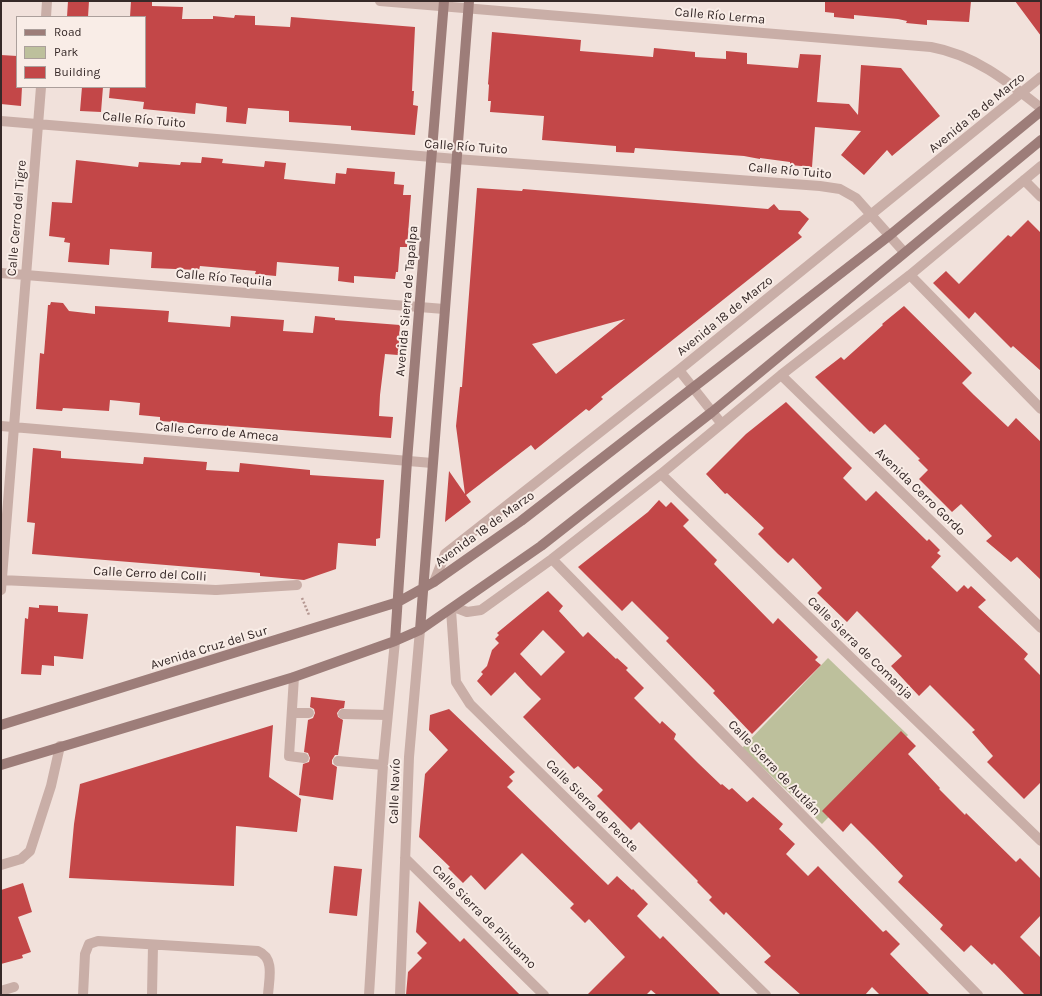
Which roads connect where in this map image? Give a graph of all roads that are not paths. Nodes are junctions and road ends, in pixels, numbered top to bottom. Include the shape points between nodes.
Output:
1 (47, 1) edge
2 (380, 1) edge
3 (444, 3) edge
4 (468, 5) edge
5 (46, 16) edge
6 (1041, 77) edge
7 (41, 88) edge
8 (1022, 93) junction
9 (1041, 110) edge
10 (1, 121) edge
11 (38, 124) junction
12 (1041, 140) edge
13 (431, 157) junction
14 (456, 159) junction
15 (1041, 166) edge
16 (1024, 180) junction
17 (1041, 197) edge
18 (872, 214) junction
19 (890, 235) junction
20 (904, 252) junction
21 (1, 273) edge
22 (26, 275) junction
23 (910, 275) junction
24 (419, 307) junction
25 (444, 308) junction
26 (679, 370) junction
27 (781, 374) junction
28 (692, 386) junction
29 (1041, 409) edge
30 (712, 412) junction
31 (722, 423) junction
32 (1, 426) edge
33 (14, 427) junction
34 (407, 461) junction
35 (432, 463) junction
36 (660, 474) junction
37 (552, 559) junction
38 (434, 582) junction
39 (1, 583) edge
40 (297, 585) road end
41 (423, 589) junction
42 (398, 602) junction
43 (452, 609) junction
44 (1041, 628) edge
45 (420, 630) junction
46 (395, 641) junction
47 (294, 677) junction
48 (292, 713) junction
49 (309, 713) dead end
50 (343, 714) dead end
51 (386, 715) junction
52 (1, 725) edge
53 (60, 746) junction
54 (304, 758) dead end
55 (338, 762) dead end
56 (1, 765) edge
57 (383, 765) junction
58 (1041, 841) edge
59 (405, 858) junction
60 (1, 865) edge
61 (153, 945) junction
62 (14, 987) dead end
63 (1, 991) edge
64 (83, 995) edge
65 (152, 995) edge
66 (268, 995) edge
67 (369, 995) edge
68 (400, 995) edge
69 (544, 995) edge
70 (766, 995) edge
71 (978, 995) edge

1 - 5 street
2 - 3 street, Calle Río Lerma
3 - 4 street, Calle Río Lerma
3 - 13 main road, Avenida Sierra de Tapalpa
4 - 8 street, Calle Río Lerma via 931,47 952,51 972,60
4 - 14 main road
6 - 8 street, Avenida 18 de Marzo
7 - 11 street, Calle Cerro del Tigre
8 - 9 street, Calle Río Lerma
8 - 18 street, Avenida 18 de Marzo
9 - 19 main road, Avenida 18 de Marzo
10 - 11 street, Calle Río Tuito
11 - 13 street, Calle Río Tuito
11 - 22 street, Calle Cerro del Tigre
12 - 20 main road
13 - 14 street, Calle Río Tuito
13 - 24 main road, Avenida Sierra de Tapalpa
14 - 18 street, Calle Río Tuito via 820,186 840,190 856,198
14 - 25 main road
15 - 16 street
16 - 17 street
16 - 23 street
18 - 19 street, Calle Río Tuito
18 - 26 street, Avenida 18 de Marzo
19 - 20 street, Calle Río Tuito
19 - 28 main road, Avenida 18 de Marzo
20 - 30 main road
21 - 22 street, Calle Río Tequila
22 - 24 street, Calle Río Tequila
22 - 33 street, Calle Cerro del Tigre
23 - 27 street
23 - 29 street
24 - 25 street, Calle Río Tequila
24 - 34 main road, Avenida Sierra de Tapalpa
25 - 35 main road
26 - 28 street
26 - 38 street, Avenida 18 de Marzo via 445,554
27 - 31 street
27 - 44 street, Avenida Cerro Gordo
28 - 30 street
28 - 38 main road, Avenida 18 de Marzo via 521,520
30 - 31 street
30 - 43 main road via 541,546
31 - 36 street
32 - 33 street, Calle Cerro de Ameca
33 - 34 street, Calle Cerro de Ameca
33 - 39 street, Calle Cerro del Tigre
34 - 35 street, Calle Cerro de Ameca
34 - 42 main road, Avenida Sierra de Tapalpa
35 - 41 main road
36 - 37 street
36 - 58 street, Calle Sierra de Comanja
37 - 43 street via 481,610 467,612
37 - 71 street, Calle Sierra de Autlán
38 - 41 main road, Avenida 18 de Marzo
39 - 40 street, Calle Cerro del Colli via 216,590
41 - 42 main road, Avenida Cruz del Sur
41 - 45 main road, Calle Navío
42 - 46 main road, Calle Navío
42 - 52 main road, Avenida Cruz del Sur
43 - 45 main road
43 - 70 street, Calle Sierra de Perote via 456,682 470,704
45 - 46 main road
45 - 59 street, Calle Navío via 409,757
46 - 47 main road
46 - 51 street, Calle Navío
47 - 48 street
47 - 53 main road
48 - 49 street
48 - 54 street via 289,756
50 - 51 street
51 - 57 street, Calle Navío
53 - 56 main road
53 - 60 street via 51,786 30,851 21,859
55 - 57 street
57 - 67 street, Calle Navío
59 - 68 street, Calle Navío
59 - 69 street, Calle Sierra de Pihuamo
61 - 64 street via 98,941 89,944 85,954
61 - 65 street
61 - 66 street via 263,953 269,961
62 - 63 street

